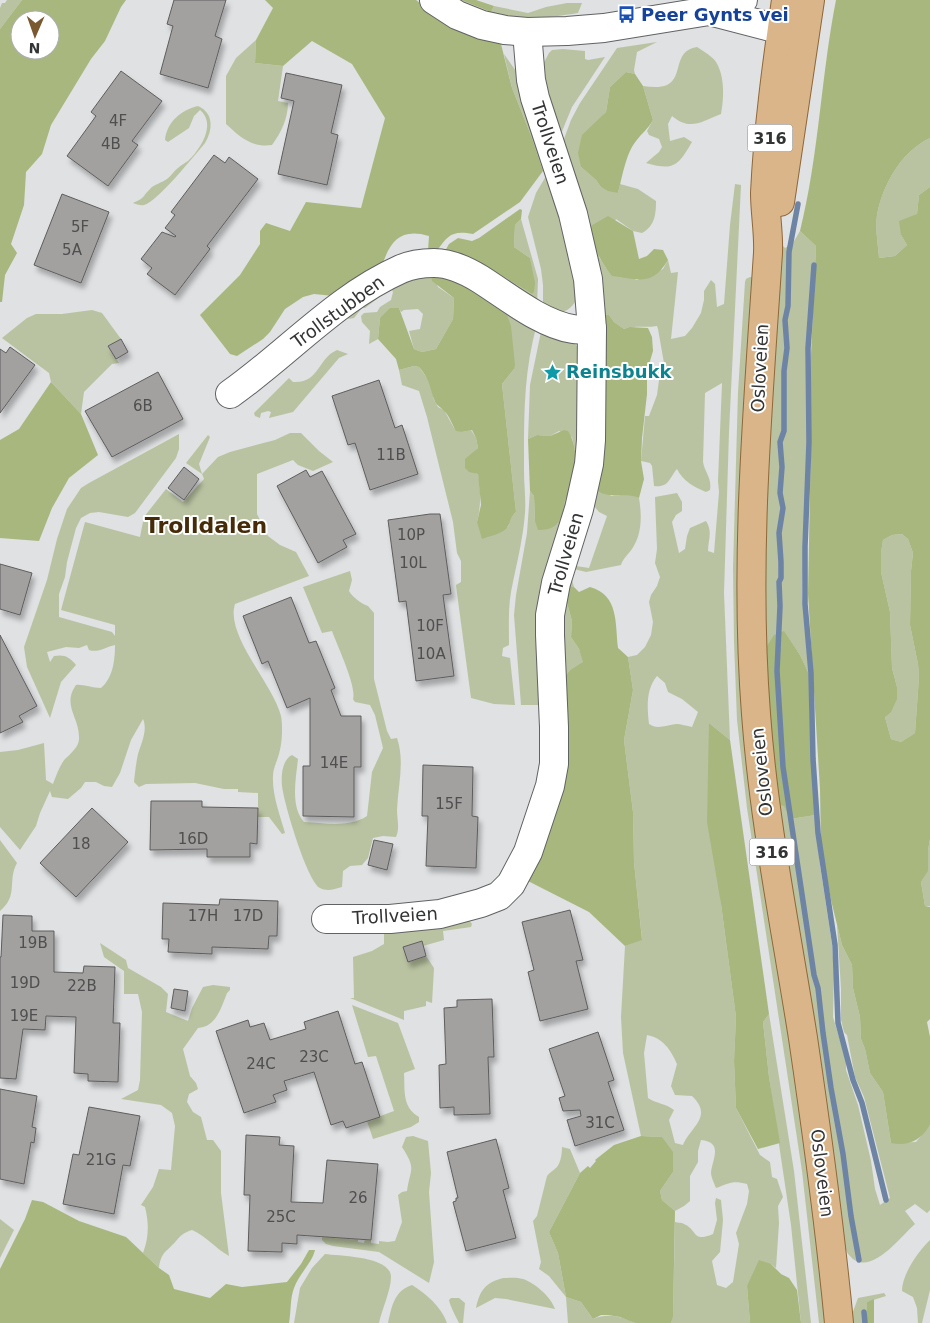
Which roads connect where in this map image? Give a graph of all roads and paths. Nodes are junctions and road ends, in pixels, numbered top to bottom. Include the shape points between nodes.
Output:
1 (434, 0) edge
2 (743, 0) edge
3 (799, 4) edge
4 (709, 11) junction
5 (782, 30) junction
6 (527, 32) junction
7 (768, 247) junction
8 (592, 329) junction
9 (230, 394) dead end
10 (326, 919) dead end
11 (839, 1323) edge

1 - 6 street via 457,15 482,25
2 - 4 street via 728,2
3 - 5 main road, Osloveien / 316
3 - 7 main road, Osloveien / 316 via 780,202
4 - 5 street
4 - 6 street via 604,28
5 - 7 main road, Osloveien / 316 via 767,164
6 - 8 street, Trollveien via 535,98 573,214 588,279
7 - 11 main road, Osloveien / 316 via 754,492 752,599 756,712 766,812 820,1158
8 - 9 street, Trollstubben via 574,330 556,325 456,267 434,263 414,265 402,268 361,292
8 - 10 street, Trollveien via 589,464 580,509 556,583 550,614 554,764 528,852 511,884 499,896 481,903 440,914 390,919

